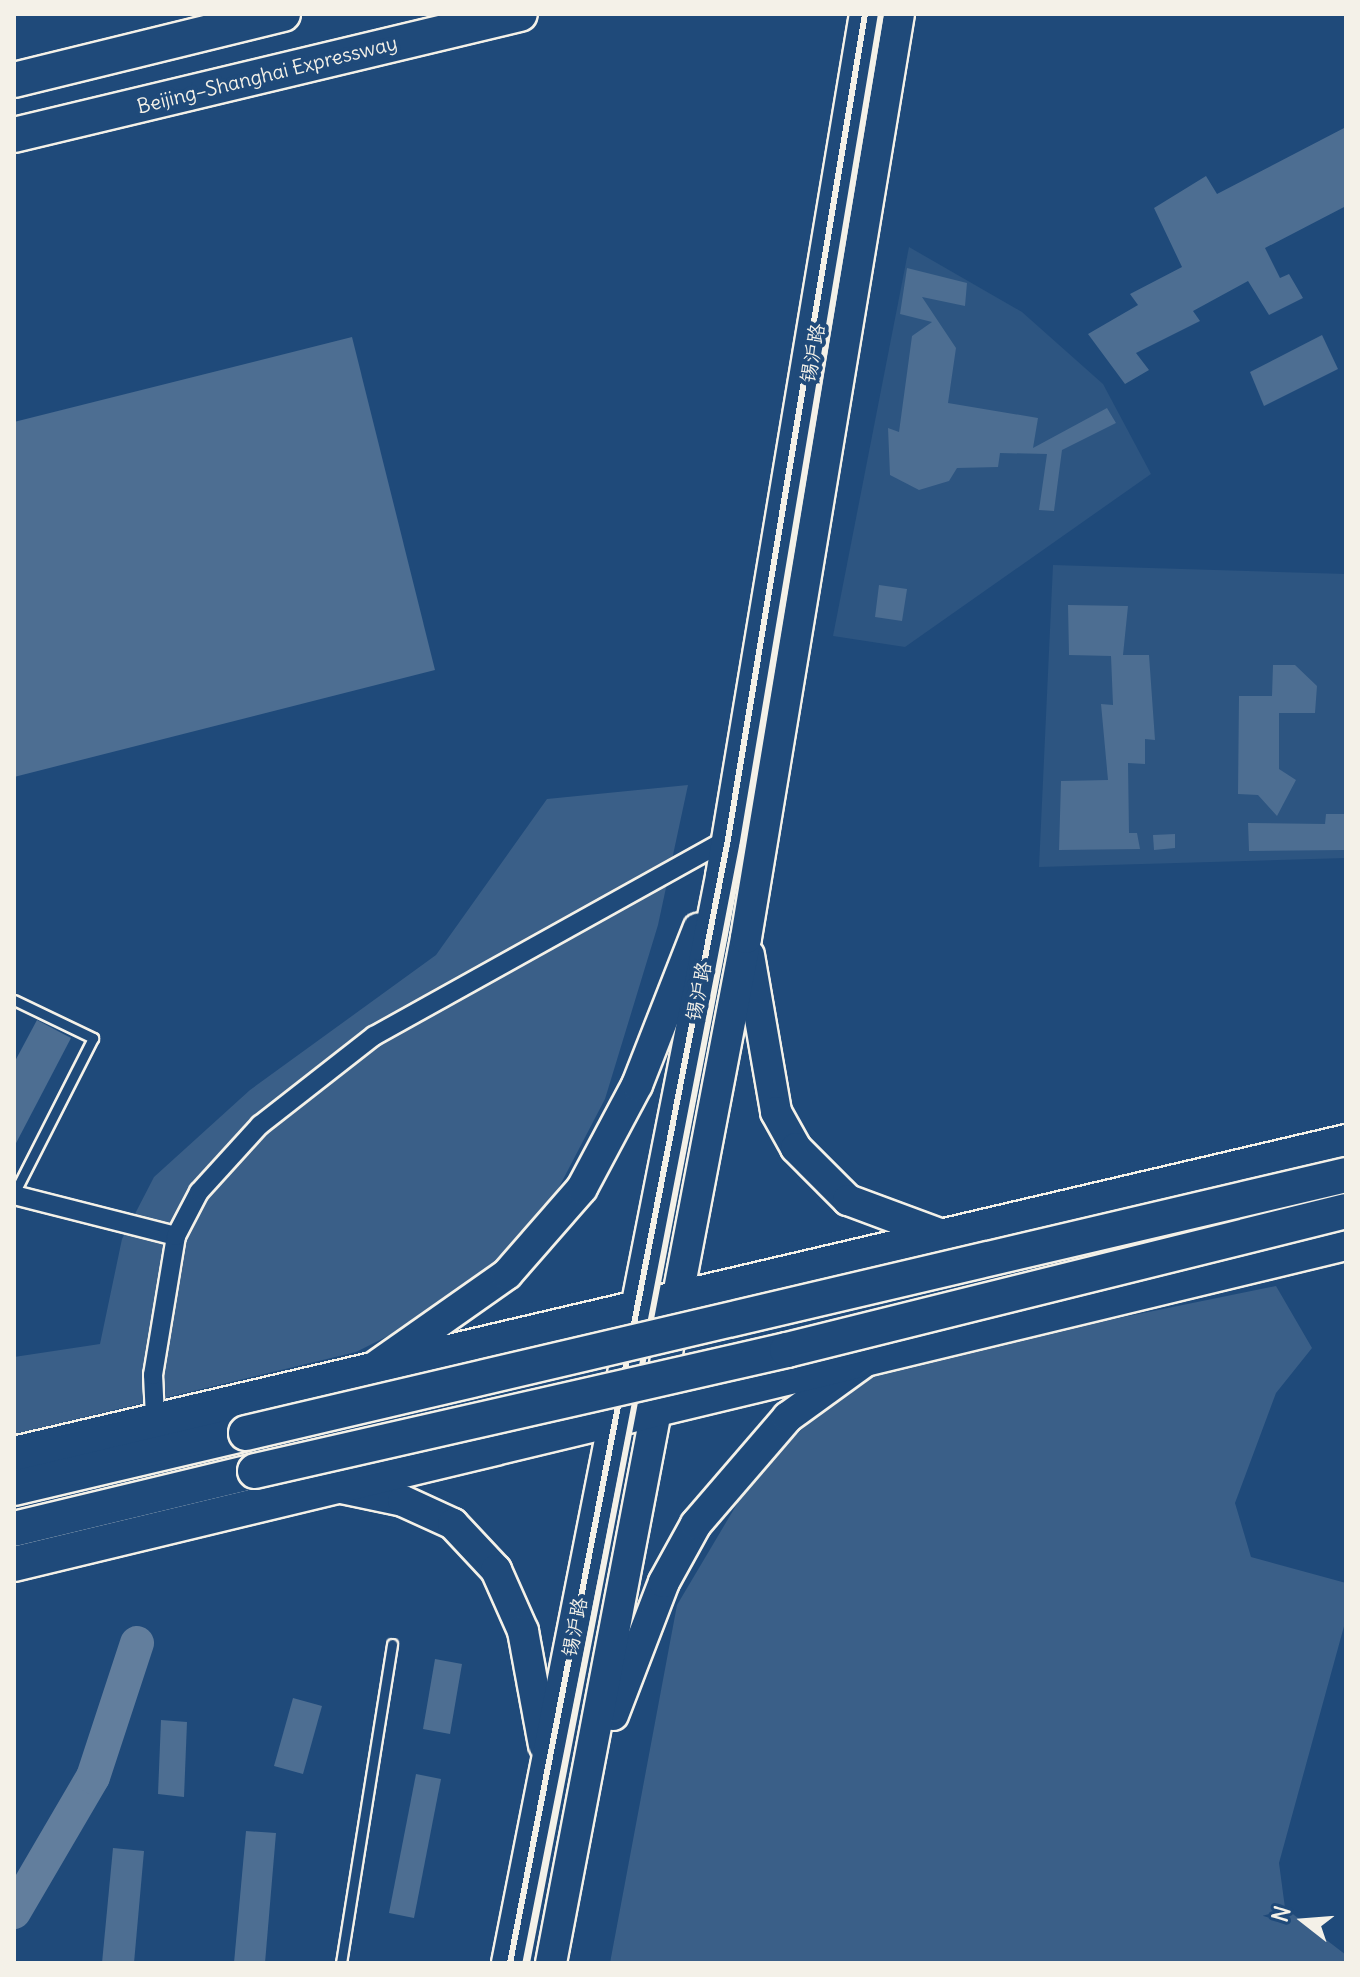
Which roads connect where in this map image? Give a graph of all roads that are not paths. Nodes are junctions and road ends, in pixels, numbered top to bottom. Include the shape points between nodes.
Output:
1 (283, 14) edge
2 (520, 14) edge
3 (865, 14) edge
4 (899, 14) edge
5 (14, 80) edge
6 (14, 135) edge
7 (728, 839) junction
8 (721, 876) junction
9 (746, 938) junction
10 (14, 1000) edge
11 (1346, 1142) edge
12 (1346, 1175) edge
13 (14, 1194) edge
14 (1346, 1211) edge
15 (176, 1236) junction
16 (945, 1236) junction
17 (1346, 1243) edge
18 (678, 1298) junction
19 (635, 1308) junction
20 (875, 1354) junction
21 (367, 1372) junction
22 (660, 1404) junction
23 (155, 1417) junction
24 (616, 1417) junction
25 (14, 1454) edge
26 (327, 1485) junction
27 (14, 1488) edge
28 (14, 1529) edge
29 (14, 1564) edge
30 (392, 1644) dead end
31 (548, 1763) junction
32 (587, 1780) junction
33 (341, 1963) edge
34 (507, 1963) edge
35 (551, 1963) edge

1 - 5 highway
2 - 6 highway, Beijing–Shanghai Expressway
3 - 7 main road, 锡沪路
4 - 9 main road, 锡沪路
7 - 8 main road, 锡沪路
7 - 15 street via 314,1076 199,1192
8 - 19 main road, 锡沪路
8 - 21 main road via 637,1085 582,1188 507,1274
9 - 16 main road via 770,1088 796,1148 848,1200
9 - 18 main road, 锡沪路
10 - 13 lane via 93,1038
11 - 16 highway
12 - 27 highway, bridge
13 - 15 street
14 - 28 highway, bridge via 787,1350
15 - 23 street via 153,1375
16 - 18 highway
17 - 20 highway
18 - 19 highway
18 - 22 main road, 锡沪路
19 - 21 highway
19 - 24 main road, 锡沪路
20 - 22 highway
20 - 32 main road via 788,1417 696,1524 664,1582
21 - 23 highway
22 - 24 highway
22 - 32 main road, 锡沪路
23 - 25 highway
24 - 26 highway
24 - 31 main road, 锡沪路
26 - 29 highway
26 - 31 main road via 403,1501 453,1524 496,1570 523,1631
30 - 33 lane
31 - 34 main road, 锡沪路
32 - 35 main road

